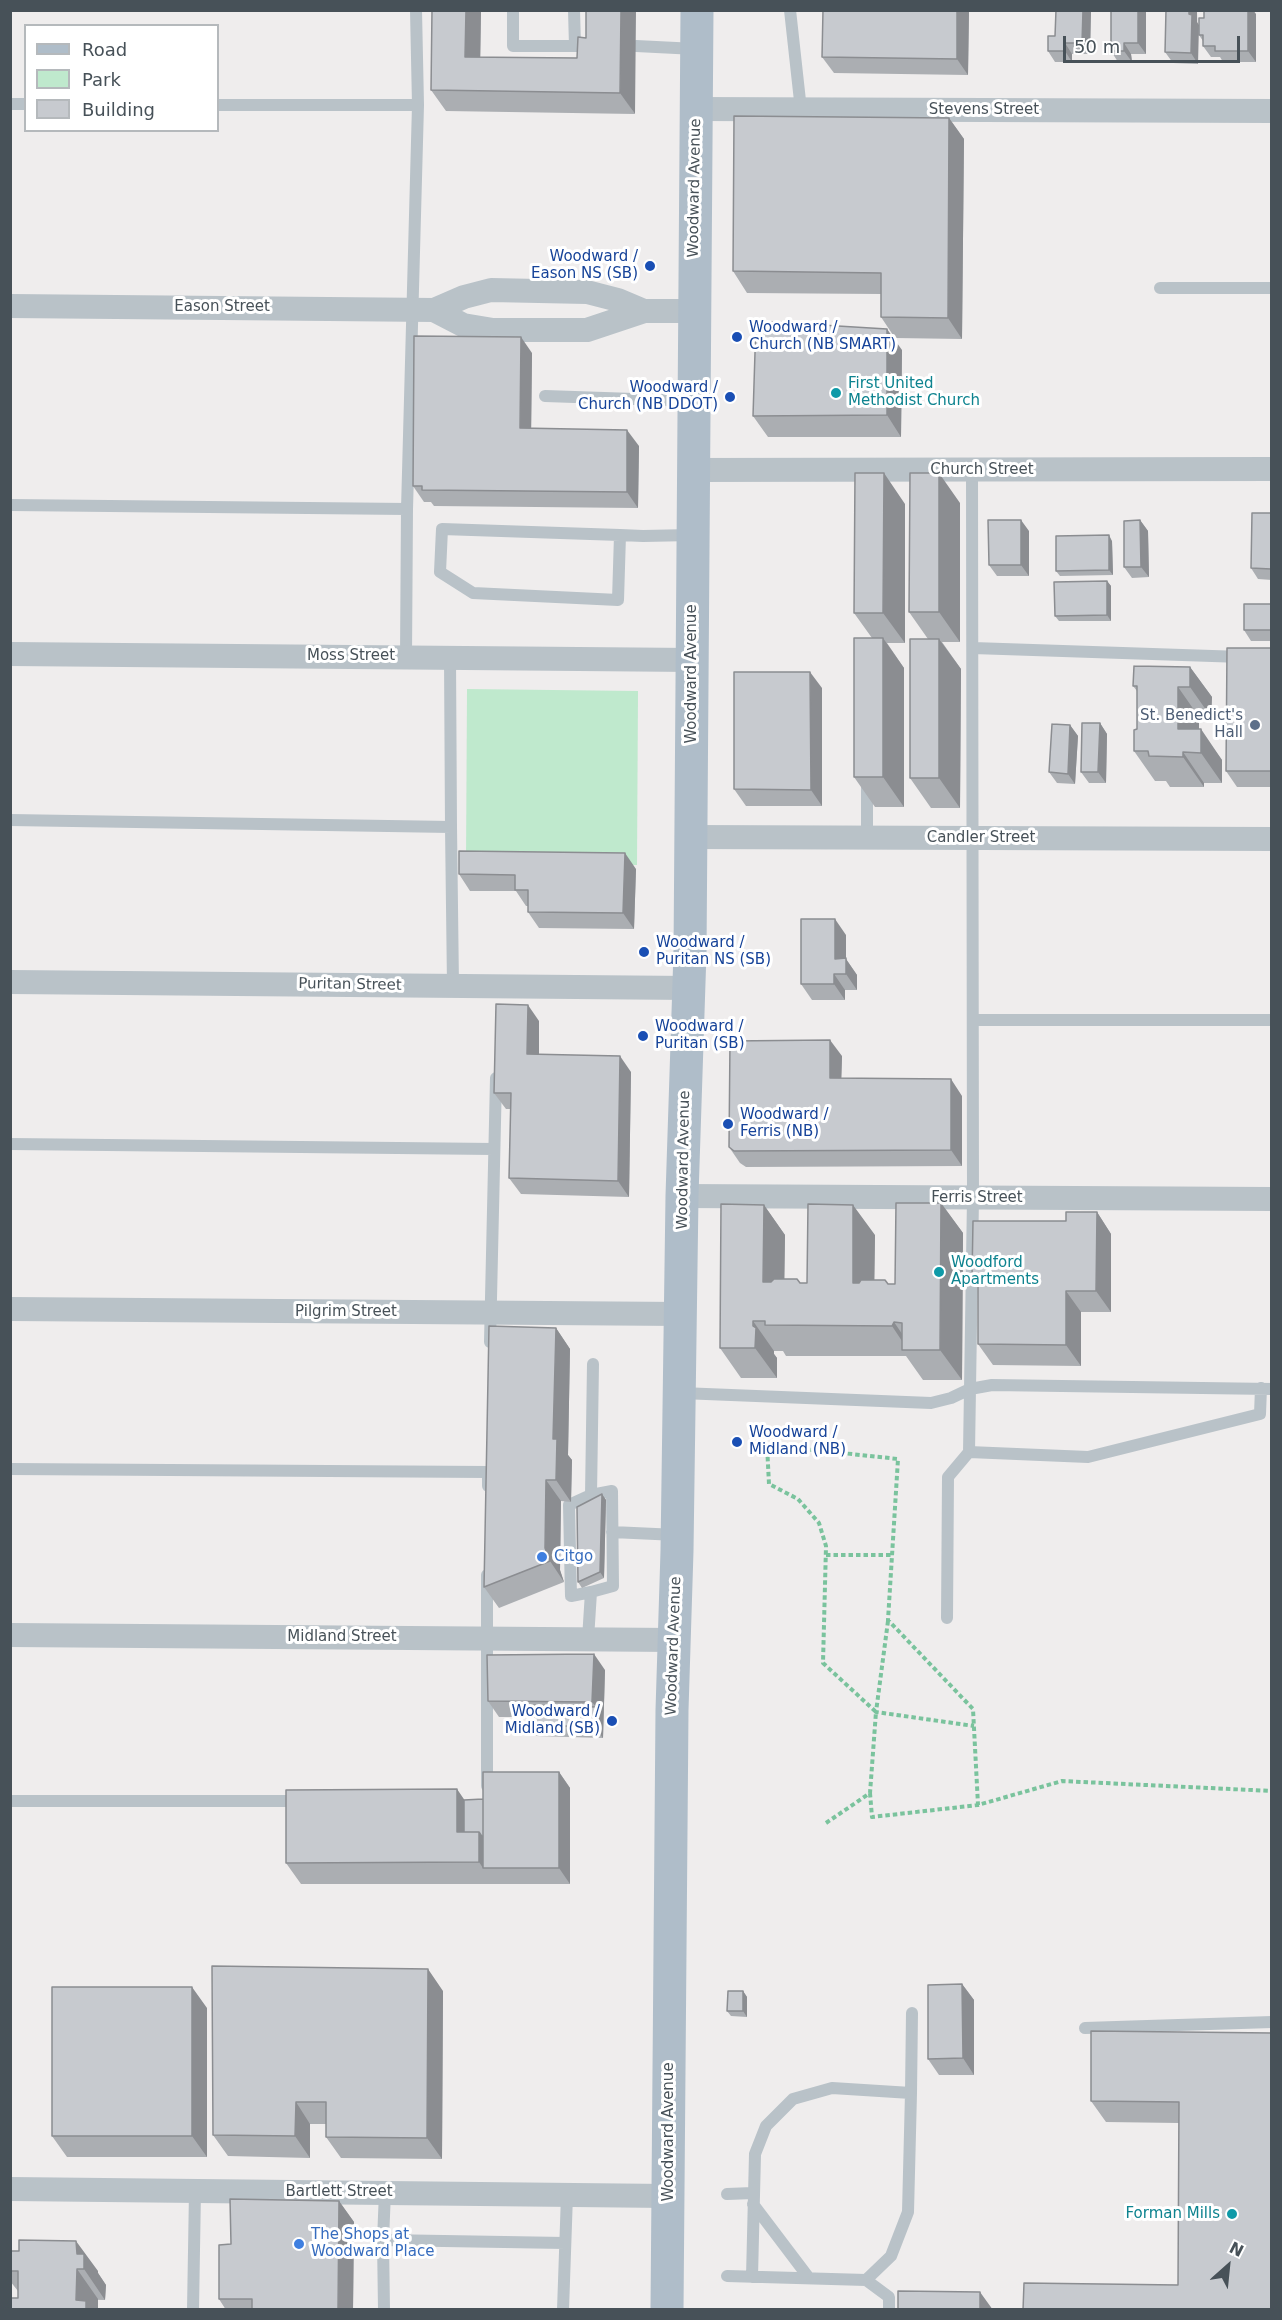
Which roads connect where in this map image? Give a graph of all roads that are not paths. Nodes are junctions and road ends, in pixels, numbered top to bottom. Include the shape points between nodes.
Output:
1 (416, 10) edge
2 (513, 10) edge
3 (574, 10) edge
4 (697, 10) edge
5 (790, 10) edge
6 (575, 46) junction
7 (601, 46) edge
8 (636, 46) dead end
9 (697, 49) junction
10 (219, 105) edge
11 (418, 105) junction
12 (696, 109) junction
13 (801, 110) junction
14 (1272, 111) edge
15 (1160, 288) dead end
16 (1272, 288) edge
17 (10, 306) edge
18 (424, 309) junction
19 (644, 311) junction
20 (694, 311) junction
21 (545, 396) dead end
22 (694, 401) junction
23 (693, 470) junction
24 (972, 470) junction
25 (1272, 470) edge
26 (10, 505) edge
27 (407, 509) junction
28 (620, 535) junction
29 (693, 535) junction
30 (973, 648) junction
31 (10, 654) edge
32 (406, 657) junction
33 (450, 657) junction
34 (1272, 658) edge
35 (692, 660) junction
36 (867, 767) edge
37 (10, 820) edge
38 (452, 827) junction
39 (690, 837) junction
40 (867, 838) junction
41 (973, 838) junction
42 (1272, 839) edge
43 (10, 982) edge
44 (453, 986) junction
45 (688, 988) junction
46 (973, 1020) junction
47 (1272, 1020) edge
48 (496, 1068) edge
49 (10, 1144) edge
50 (494, 1149) junction
51 (682, 1196) junction
52 (973, 1198) junction
53 (1272, 1199) edge
54 (10, 1309) edge
55 (491, 1313) junction
56 (681, 1314) junction
57 (490, 1359) edge
58 (593, 1364) dead end
59 (1266, 1388) edge
60 (970, 1389) junction
61 (680, 1393) junction
62 (1266, 1414) edge
63 (969, 1452) junction
64 (10, 1469) edge
65 (591, 1495) junction
66 (488, 1496) edge
67 (612, 1532) junction
68 (678, 1535) junction
69 (487, 1568) edge
70 (591, 1592) junction
71 (947, 1618) dead end
72 (10, 1635) edge
73 (487, 1639) junction
74 (588, 1639) junction
75 (674, 1640) junction
76 (10, 1801) edge
77 (308, 1801) edge
78 (487, 1801) edge
79 (912, 2013) dead end
80 (1272, 2022) edge
81 (1085, 2028) dead end
82 (911, 2093) junction
83 (10, 2189) edge
84 (195, 2191) junction
85 (386, 2192) junction
86 (727, 2194) dead end
87 (567, 2195) junction
88 (668, 2196) junction
89 (753, 2199) junction
90 (383, 2240) junction
91 (566, 2243) junction
92 (727, 2276) dead end
93 (752, 2277) junction
94 (808, 2278) junction
95 (866, 2280) junction
96 (193, 2310) edge
97 (384, 2310) edge
98 (563, 2310) edge
99 (667, 2310) edge
100 (889, 2310) edge

1 - 11 lane
2 - 6 lane via 513,45
3 - 6 lane
4 - 9 main road, Woodward Avenue
5 - 13 lane
6 - 7 lane
8 - 9 lane
9 - 12 main road, Woodward Avenue
10 - 11 lane
11 - 18 lane
12 - 13 street, Stevens Street
12 - 20 main road, Woodward Avenue
13 - 14 street, Stevens Street
15 - 16 lane
17 - 18 street, Eason Street
18 - 19 street, Eason Street via 491,290 587,292
18 - 19 street, Eason Street via 463,325 493,330 587,330
18 - 27 lane
19 - 20 street, Eason Street
20 - 22 main road, Woodward Avenue
21 - 22 lane
22 - 23 main road, Woodward Avenue
23 - 24 street, Church Street via 867,476
23 - 29 main road, Woodward Avenue
24 - 25 street, Church Street
24 - 30 lane
26 - 27 lane
27 - 32 lane
28 - 28 lane via 442,529 440,572 473,593 618,600
28 - 29 lane
29 - 35 main road, Woodward Avenue
30 - 34 lane
30 - 41 lane
31 - 32 street, Moss Street
32 - 33 street, Moss Street
33 - 35 street, Moss Street
33 - 38 lane
35 - 39 main road, Woodward Avenue
36 - 40 lane
37 - 38 lane
38 - 44 lane
39 - 40 street, Candler Street
39 - 45 main road, Woodward Avenue
40 - 41 street, Candler Street
41 - 42 street, Candler Street
41 - 46 lane
43 - 44 street, Puritan Street
44 - 45 street, Puritan Street via 498,992
45 - 51 main road, Woodward Avenue
46 - 47 lane
46 - 52 lane
48 - 50 lane
49 - 50 lane
50 - 55 lane
51 - 52 street, Ferris Street
51 - 56 main road, Woodward Avenue
52 - 53 street, Ferris Street
52 - 60 lane
54 - 55 street, Pilgrim Street
55 - 56 street, Pilgrim Street
55 - 57 lane
56 - 61 main road, Woodward Avenue
58 - 65 lane
59 - 60 lane via 992,1384
59 - 62 lane
60 - 61 lane via 931,1403
60 - 63 lane
61 - 68 main road, Woodward Avenue
62 - 63 lane via 1088,1457
63 - 71 lane via 948,1477
64 - 66 lane via 488,1467
65 - 67 lane via 612,1491
65 - 70 lane via 569,1505 576,1561 571,1596
67 - 68 lane
67 - 70 lane via 609,1549 613,1586
68 - 75 main road, Woodward Avenue
69 - 73 lane
70 - 74 lane
72 - 73 street, Midland Street
73 - 74 street, Midland Street
73 - 78 lane
74 - 75 street, Midland Street
75 - 88 main road, Woodward Avenue
76 - 77 lane
79 - 82 lane
80 - 81 lane
82 - 89 lane via 832,2088 793,2099 766,2126 755,2154
82 - 95 lane via 908,2212 891,2256
83 - 84 street, Bartlett Street
84 - 85 street, Bartlett Street
84 - 96 lane
85 - 87 street, Bartlett Street
85 - 90 lane
86 - 89 lane
87 - 88 street, Bartlett Street
87 - 91 lane
88 - 99 main road, Woodward Avenue
89 - 93 lane
89 - 94 lane
90 - 91 lane
90 - 97 lane
91 - 98 lane
92 - 93 lane
93 - 94 lane
94 - 95 lane
95 - 100 lane via 889,2297

